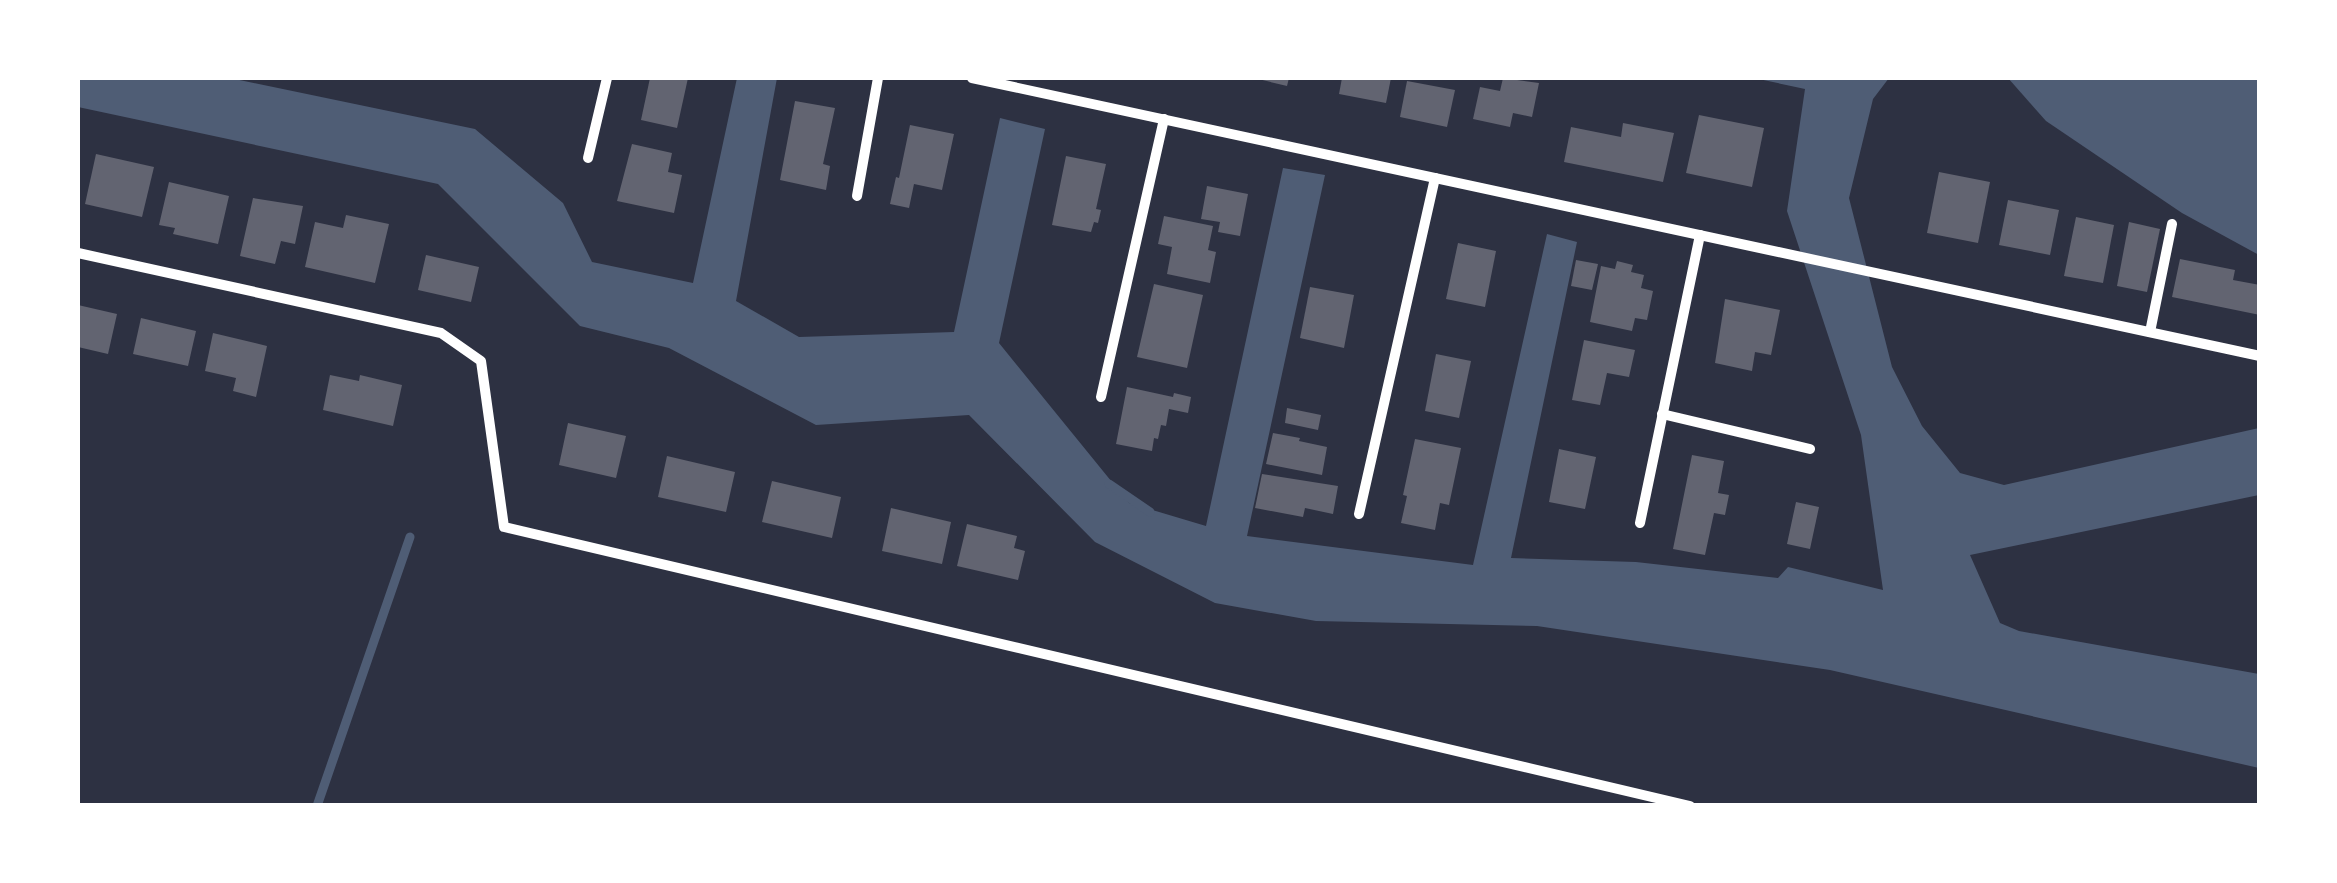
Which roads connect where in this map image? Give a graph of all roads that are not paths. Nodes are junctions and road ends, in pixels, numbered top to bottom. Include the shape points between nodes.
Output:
1 (607, 78) edge
2 (878, 78) edge
3 (972, 78) edge
4 (1164, 119) junction
5 (588, 158) dead end
6 (1435, 178) junction
7 (857, 196) dead end
8 (2172, 224) dead end
9 (1700, 235) junction
10 (78, 253) edge
11 (2150, 332) junction
12 (2260, 356) edge
13 (1100, 397) dead end
14 (1662, 414) junction
15 (1810, 448) dead end
16 (1359, 514) dead end
17 (1640, 522) dead end
18 (1690, 806) edge

1 - 5 street
2 - 7 street
3 - 4 street
4 - 6 street
4 - 13 street
6 - 9 street
6 - 16 street
8 - 11 street
9 - 11 street
9 - 14 street
10 - 18 street via 441,333 481,361 504,526
11 - 12 street
14 - 15 street
14 - 17 street

